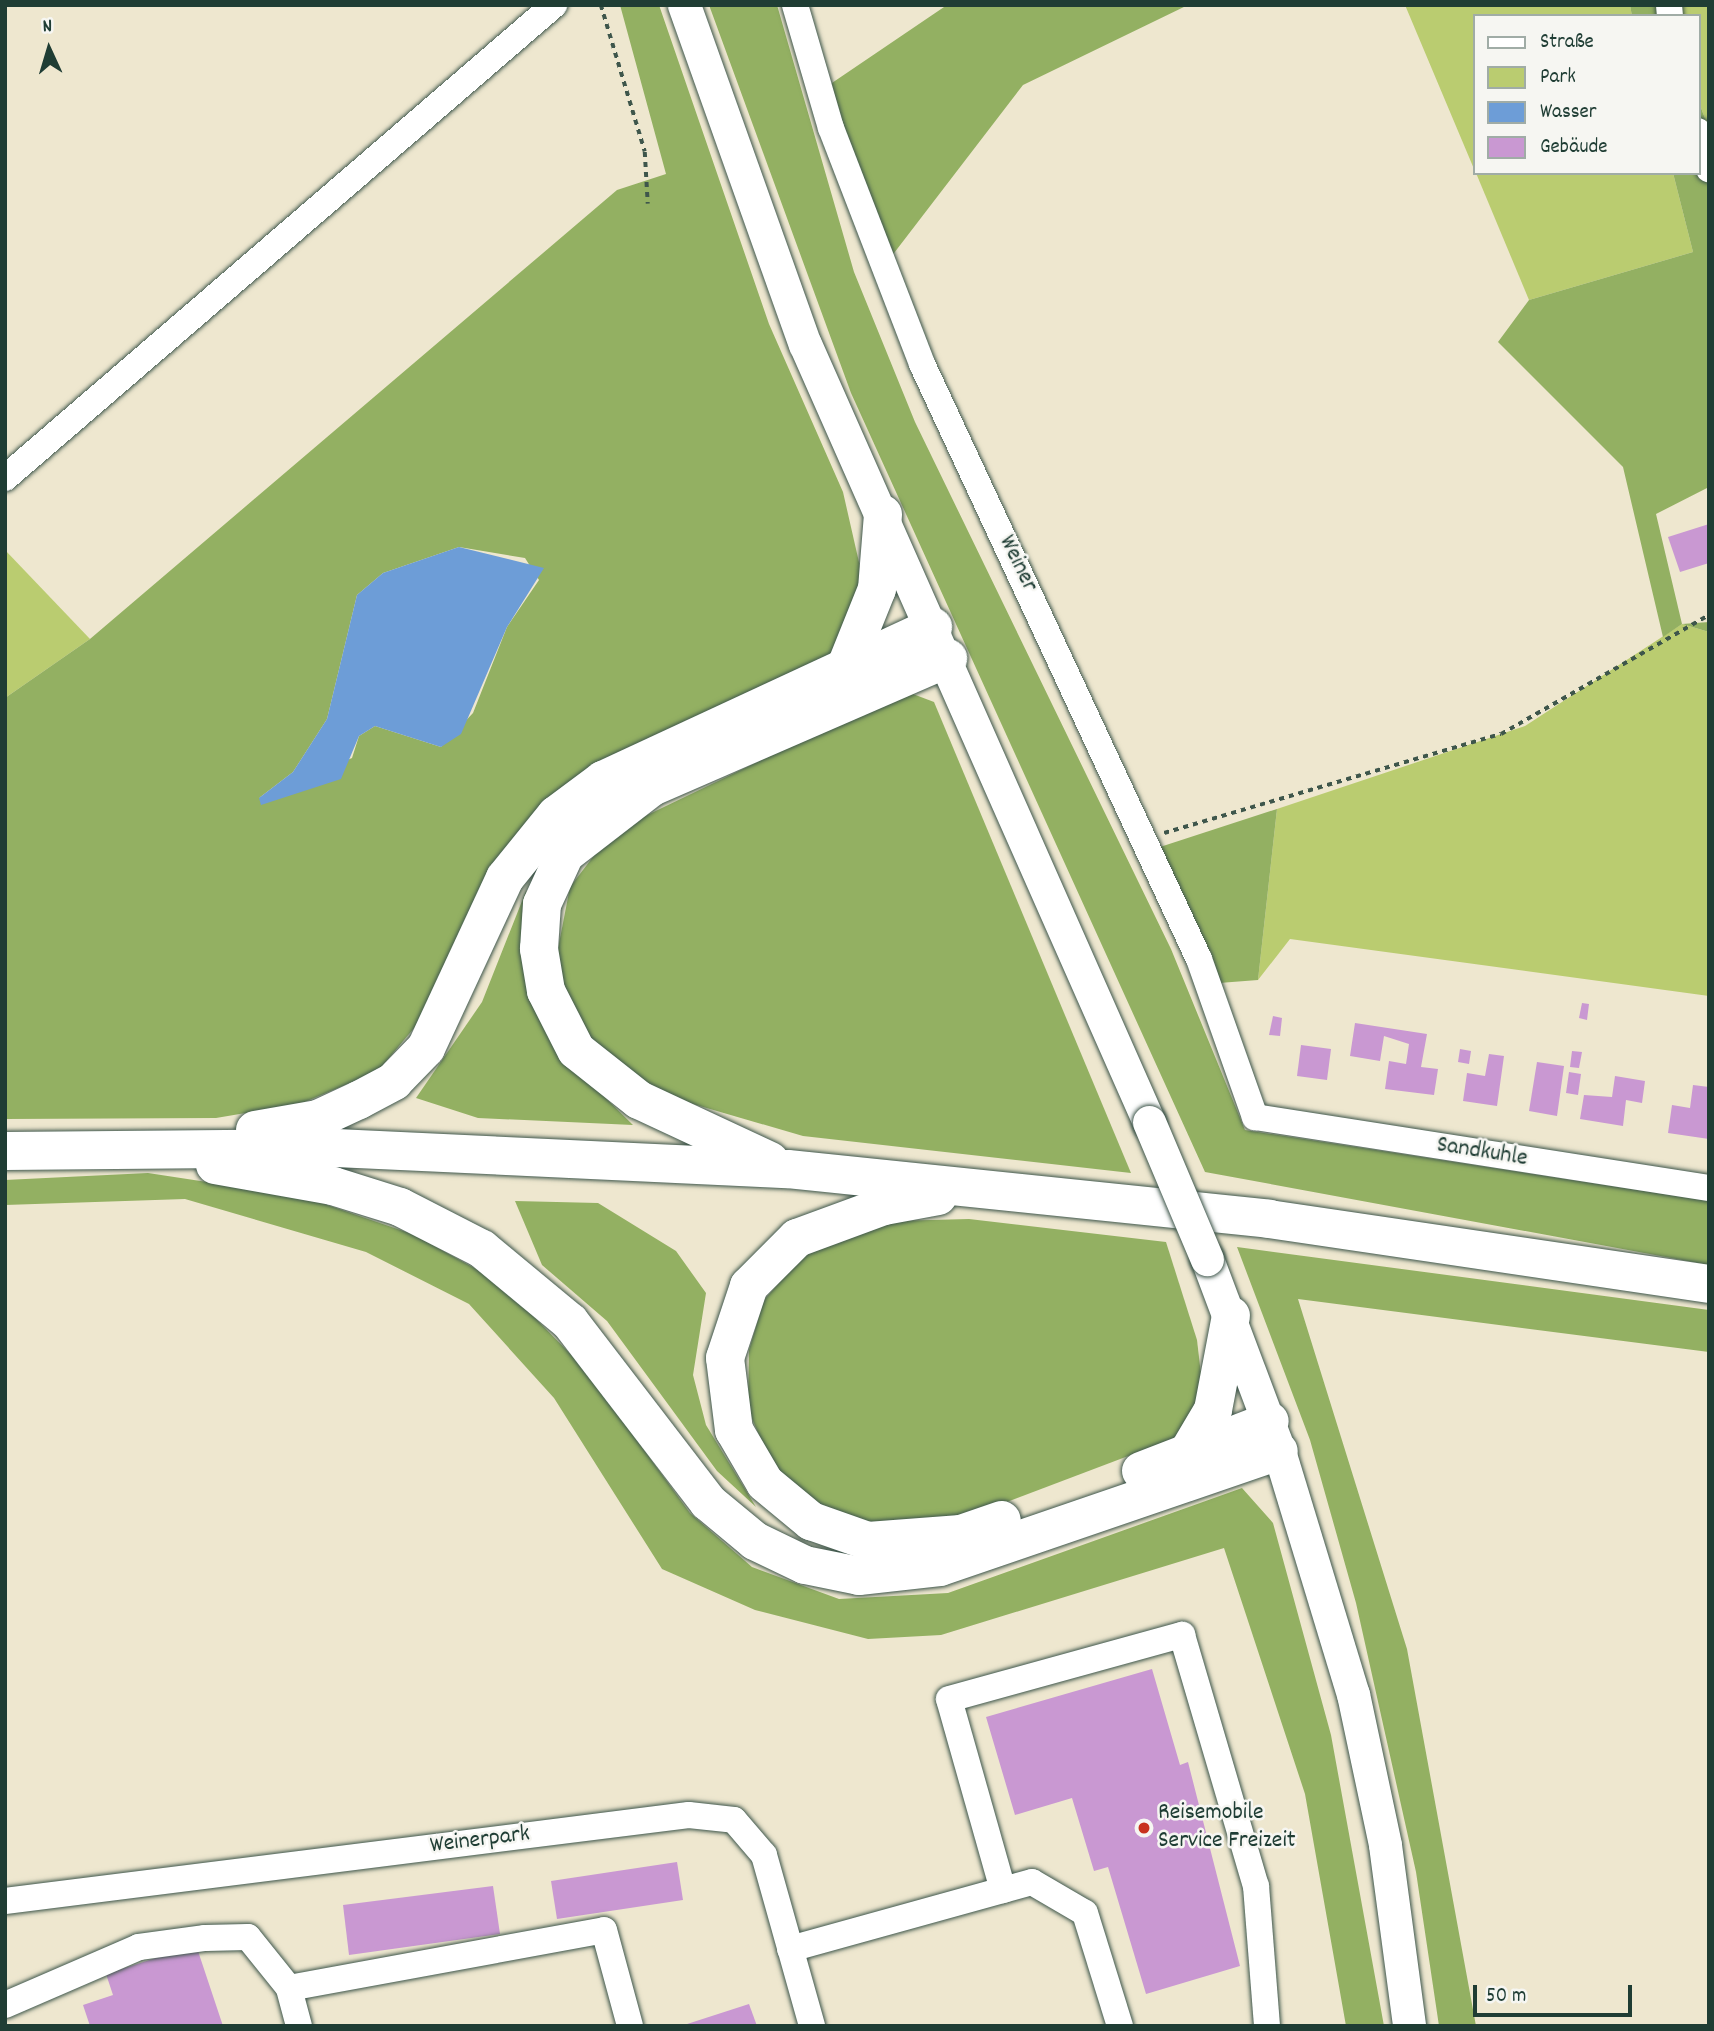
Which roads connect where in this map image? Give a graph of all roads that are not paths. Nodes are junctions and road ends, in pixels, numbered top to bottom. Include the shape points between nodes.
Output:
1 (554, 5) edge
2 (684, 5) edge
3 (795, 5) edge
4 (1700, 138) edge
5 (1709, 169) edge
6 (5, 478) edge
7 (883, 514) junction
8 (941, 643) junction
9 (844, 671) junction
10 (1255, 1117) joint
11 (120, 1148) junction
12 (5, 1151) edge
13 (788, 1169) junction
14 (981, 1187) junction
15 (1709, 1188) edge
16 (1709, 1284) edge
17 (1231, 1316) junction
18 (1274, 1436) junction
19 (1187, 1454) junction
20 (1003, 1890) junction
21 (5, 1901) edge
22 (790, 1949) junction
23 (289, 1988) junction
24 (5, 2006) edge
25 (299, 2026) edge
26 (630, 2026) edge
27 (812, 2026) edge
28 (1120, 2026) edge
29 (1267, 2026) edge
30 (1409, 2026) edge

1 - 6 street
2 - 7 main road via 806,344
3 - 10 street, Weiner via 831,128 922,364 1145,839 1223,1018
4 - 5 street
7 - 8 main road
7 - 9 highway via 877,589
8 - 9 highway
8 - 13 highway via 652,787 565,854 542,904 539,949 546,991 576,1050 639,1100
8 - 17 main road, bridge
9 - 11 highway via 603,780 556,815 505,878 426,1048 394,1081 318,1119
10 - 15 street, Sandkuhle
11 - 12 highway
11 - 13 highway via 496,1153
11 - 18 highway via 332,1186 400,1207 482,1249 570,1322 708,1502 755,1541 805,1565 859,1576 940,1567
13 - 14 highway
14 - 16 highway via 1269,1219
14 - 19 highway via 884,1206 797,1238 749,1286 725,1359 734,1430 765,1483 811,1521 881,1540 961,1534
17 - 18 main road
17 - 19 highway via 1213,1410
18 - 19 highway
18 - 30 main road via 1353,1694 1385,1845
20 - 22 street
20 - 28 street via 1032,1882 1085,1913
20 - 29 street via 949,1699 1182,1635 1256,1885
21 - 22 street, Weinerpark via 689,1815 734,1820 764,1855
22 - 27 street, Weinerpark
23 - 24 street via 248,1937 205,1938 139,1947
23 - 25 street
23 - 26 street via 604,1930

